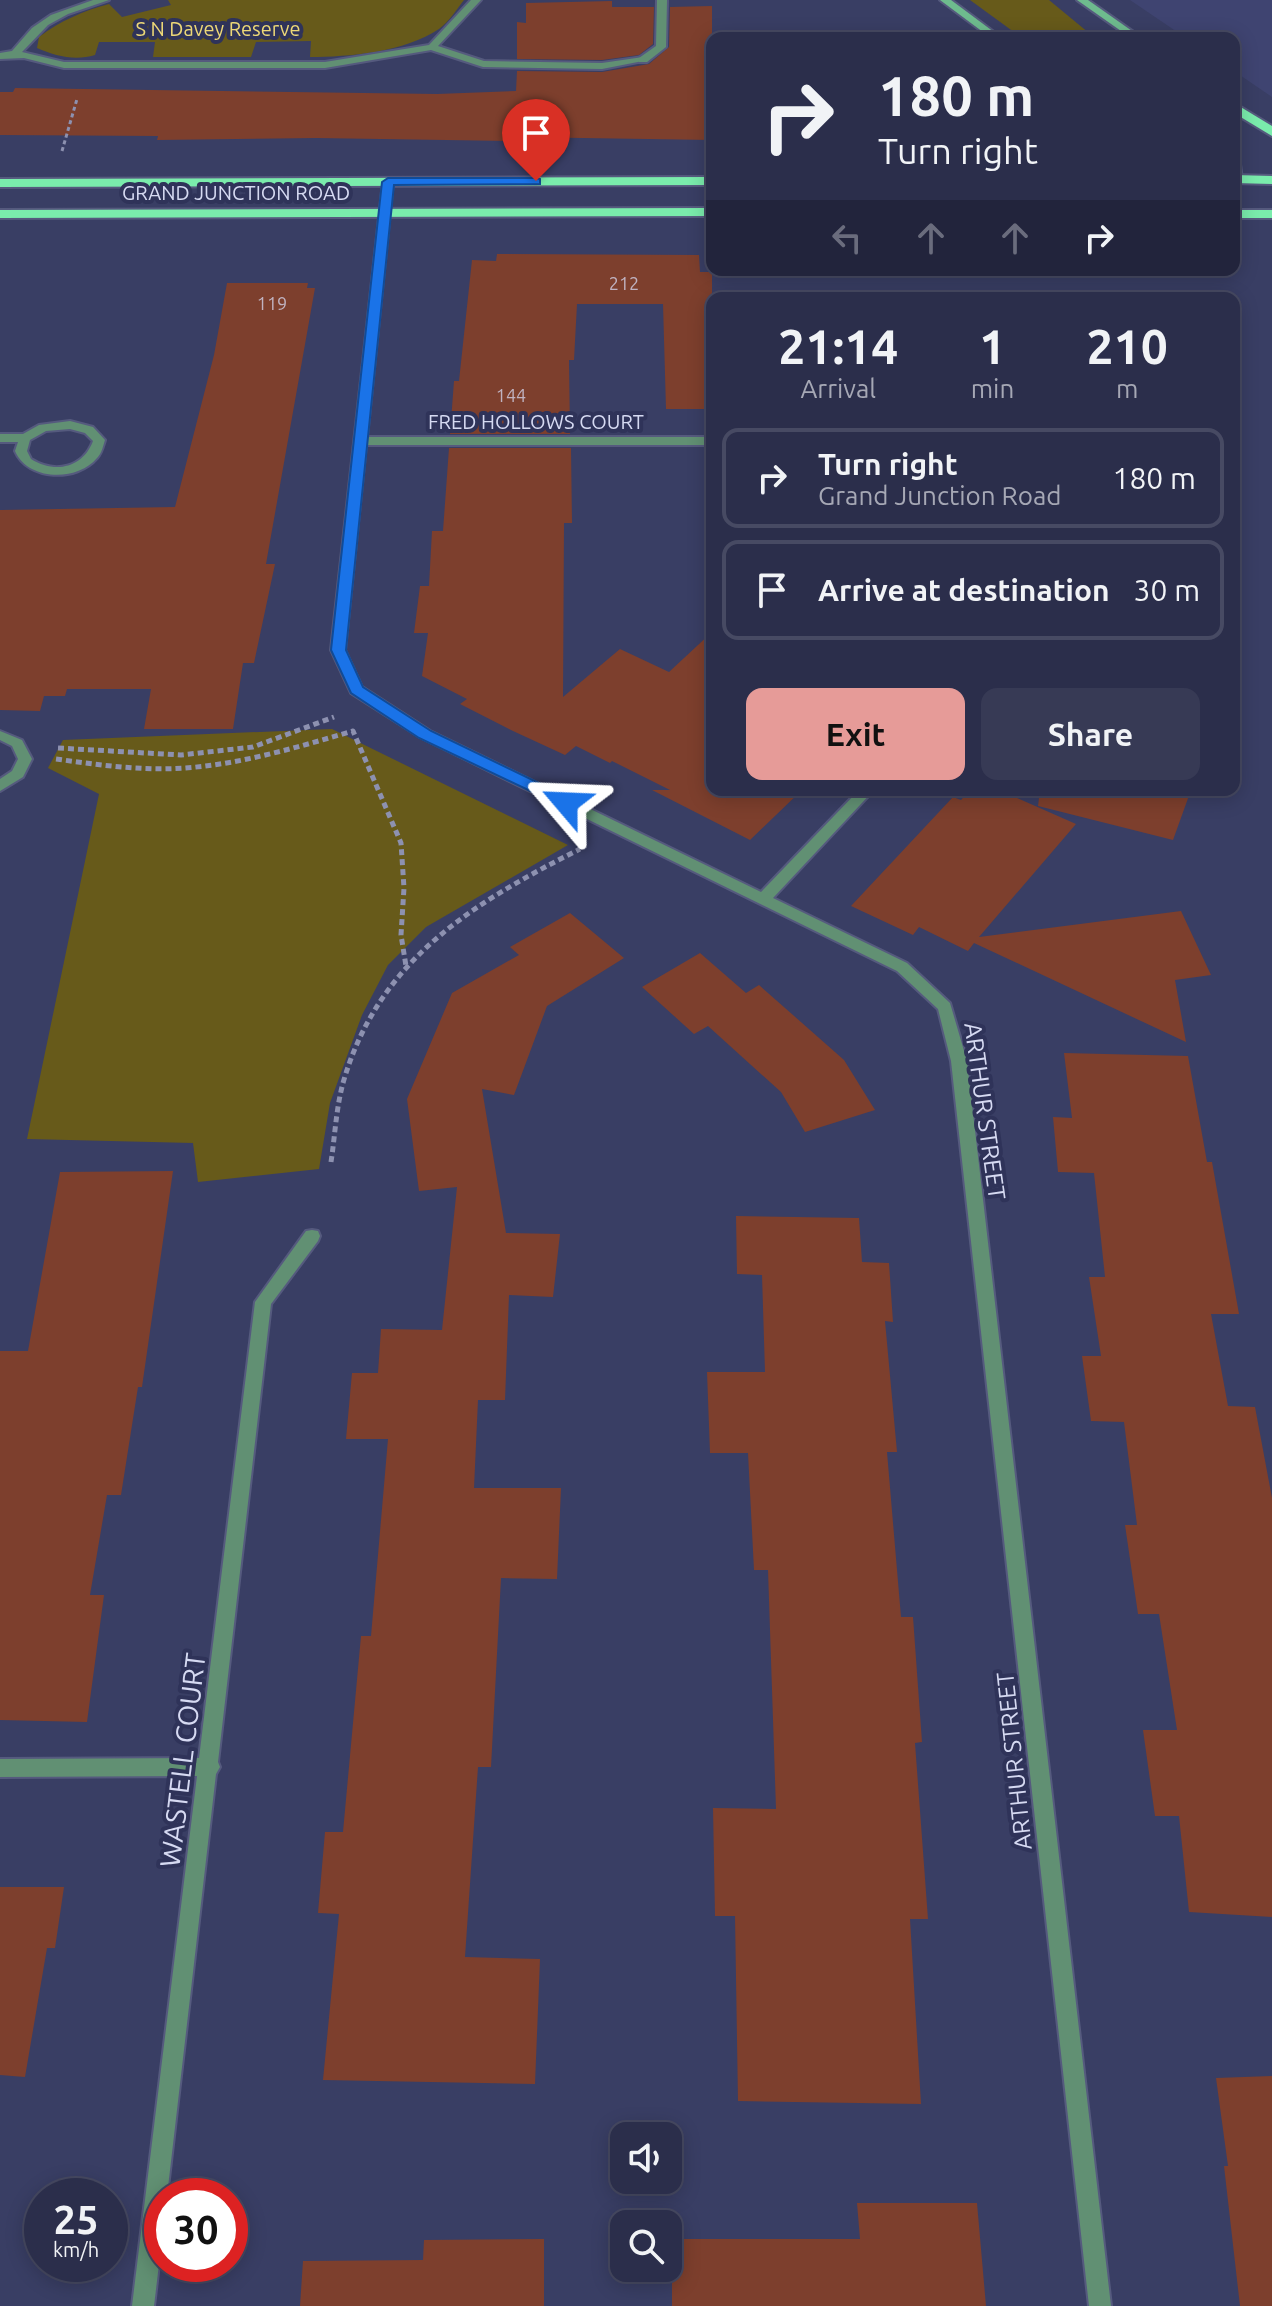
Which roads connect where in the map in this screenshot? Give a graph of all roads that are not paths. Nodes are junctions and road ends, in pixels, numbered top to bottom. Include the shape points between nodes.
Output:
1 (104, 0) edge
2 (476, 0) edge
3 (662, 0) edge
4 (945, 0) edge
5 (1082, 0) edge
6 (989, 32) edge
7 (1128, 32) edge
8 (432, 47) junction
9 (17, 52) junction
10 (0, 56) edge
11 (1240, 111) edge
12 (1272, 132) edge
13 (1272, 180) edge
14 (706, 181) edge
15 (388, 182) junction
16 (1240, 182) edge
17 (0, 183) edge
18 (386, 211) junction
19 (706, 212) edge
20 (0, 214) edge
21 (1240, 214) edge
22 (1272, 214) edge
23 (0, 438) edge
24 (25, 438) junction
25 (361, 441) junction
26 (706, 441) edge
27 (0, 735) edge
28 (0, 786) edge
29 (861, 796) edge
30 (763, 899) junction
31 (312, 1236) dead end
32 (210, 1767) junction
33 (0, 1768) edge
34 (143, 2306) edge
35 (1100, 2306) edge

1 - 9 street via 64,12 32,30
2 - 8 street
3 - 8 street via 661,47 643,60 602,66 483,64
4 - 6 main road
5 - 7 main road
8 - 9 street via 325,65 87,65 42,61
9 - 10 street
11 - 12 highway
13 - 16 highway
14 - 15 highway, GRAND JUNCTION ROAD
15 - 17 highway, GRAND JUNCTION ROAD
15 - 18 street, ARTHUR STREET
18 - 19 highway, GRAND JUNCTION ROAD
18 - 20 highway, GRAND JUNCTION ROAD
18 - 25 street, ARTHUR STREET
21 - 22 highway
23 - 24 street
24 - 24 street via 43,428 70,425 89,430 99,440 98,451 70,469 46,471 26,465 18,455
25 - 26 street, FRED HOLLOWS COURT
25 - 30 street, ARTHUR STREET via 338,650 356,690 425,734
27 - 28 street via 17,743 25,759 18,774
29 - 30 street
30 - 35 street, ARTHUR STREET via 902,967 945,1007 959,1061
31 - 32 street, WASTELL COURT via 263,1302
32 - 33 street
32 - 34 street, WASTELL COURT

